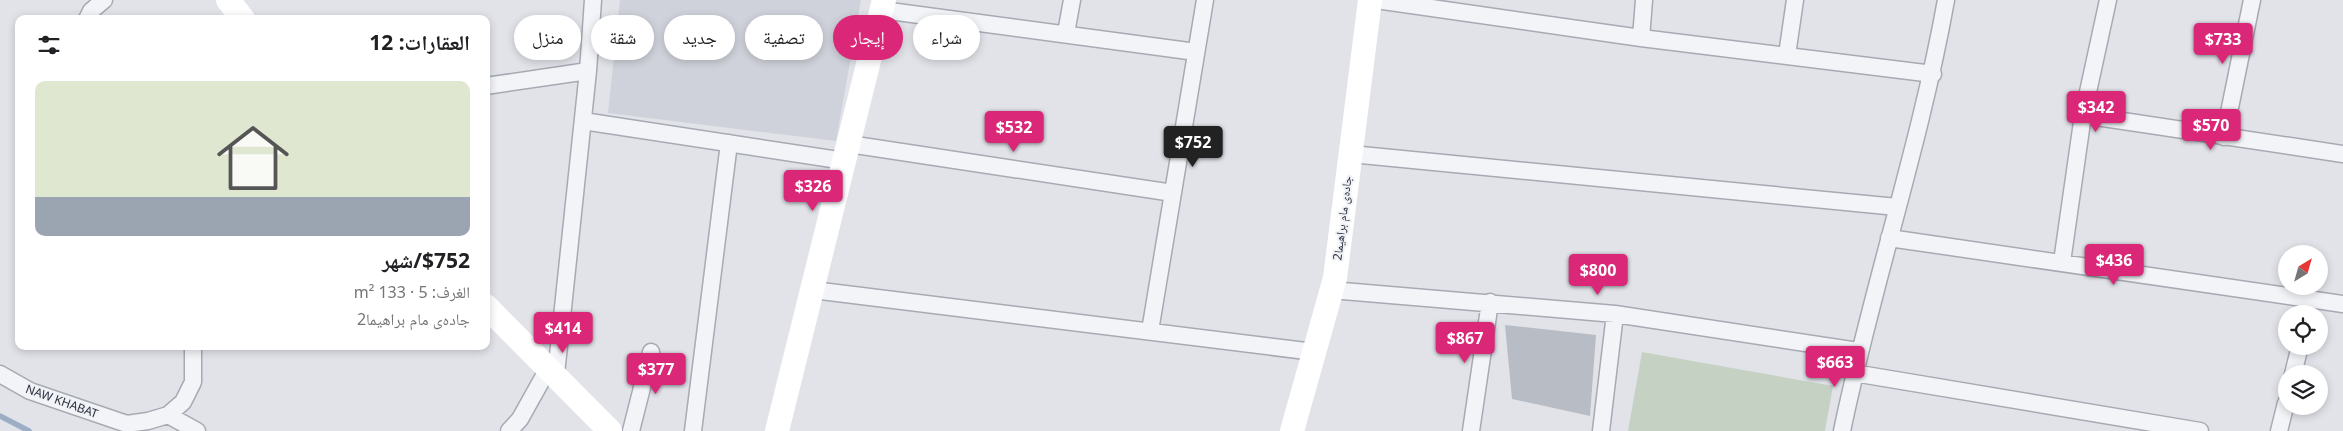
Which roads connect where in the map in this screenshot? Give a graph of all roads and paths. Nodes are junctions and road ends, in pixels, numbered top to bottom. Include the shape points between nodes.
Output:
1 (104, 0) edge
2 (228, 0) edge
3 (593, 0) edge
4 (1072, 0) edge
5 (1205, 0) edge
6 (1370, 0) edge
7 (1376, 0) edge
8 (1644, 0) edge
9 (1795, 0) edge
10 (1946, 0) edge
11 (2108, 0) edge
12 (2252, 0) edge
13 (883, 5) edge
14 (90, 15) edge
15 (240, 15) edge
16 (1066, 33) junction
17 (1641, 38) junction
18 (1196, 52) junction
19 (1787, 54) junction
20 (588, 71) junction
21 (1932, 74) junction
22 (490, 85) edge
23 (2083, 115) junction
24 (583, 121) junction
25 (2224, 137) junction
26 (730, 143) junction
27 (847, 152) junction
28 (1351, 154) junction
29 (2343, 154) edge
30 (1173, 193) junction
31 (1897, 207) junction
32 (1889, 238) junction
33 (2062, 262) junction
34 (813, 290) junction
35 (1331, 290) junction
36 (1490, 302) junction
37 (2343, 304) edge
38 (2303, 305) edge
39 (2326, 305) edge
40 (490, 310) edge
41 (1615, 314) junction
42 (1150, 331) junction
43 (193, 350) edge
44 (1858, 351) junction
45 (651, 352) dead end
46 (1314, 352) junction
47 (552, 371) junction
48 (0, 374) edge
49 (1854, 374) junction
50 (168, 415) junction
51 (2283, 415) edge
52 (197, 431) edge
53 (509, 431) edge
54 (610, 431) edge
55 (631, 431) edge
56 (693, 431) edge
57 (778, 431) edge
58 (1292, 431) edge
59 (1470, 431) edge
60 (1601, 431) edge
61 (1842, 431) edge
62 (2200, 431) edge
63 (2280, 431) edge

1 - 14 street
2 - 15 street
3 - 20 street
4 - 16 street
5 - 18 street
6 - 28 street, جادەی مام براهیما2
7 - 17 street
8 - 17 street
9 - 19 street
10 - 21 street
11 - 23 street
12 - 25 street
13 - 16 street
13 - 27 street
16 - 18 street
17 - 19 street
18 - 30 street
19 - 21 street
20 - 22 street
20 - 24 street
21 - 31 street
23 - 25 street
23 - 33 street
24 - 26 street
24 - 47 street
25 - 29 street
26 - 27 street
26 - 56 street
27 - 30 street
27 - 34 street
28 - 31 street
28 - 35 street, جادەی مام براهیما2
30 - 42 street
31 - 32 street
32 - 33 street
32 - 44 street
33 - 38 street
34 - 42 street
34 - 57 street
35 - 36 street
35 - 46 street, جادەی مام براهیما2
36 - 41 street
36 - 59 street
37 - 39 street
40 - 47 street
41 - 44 street
41 - 60 street
42 - 46 street
43 - 50 street via 193,382 183,402
44 - 49 street
45 - 55 street
46 - 58 street, جادەی مام براهیما2
47 - 53 street
47 - 54 street
48 - 50 street, NAW KHABAT via 30,391 127,424
49 - 61 street
49 - 62 street
50 - 52 street
51 - 63 street

